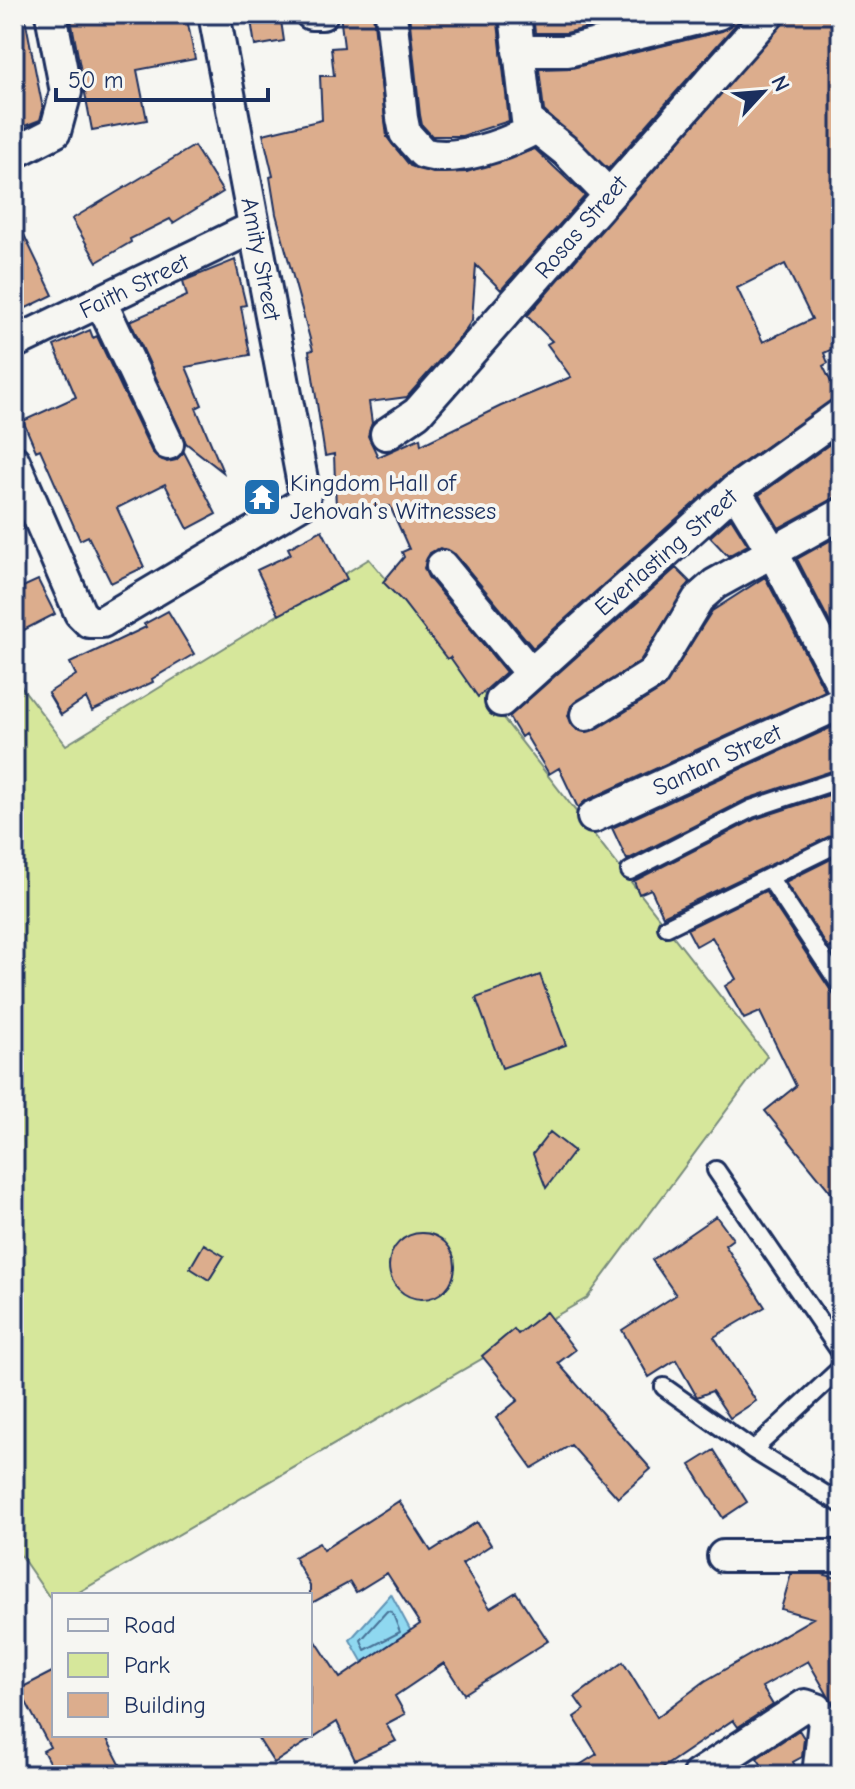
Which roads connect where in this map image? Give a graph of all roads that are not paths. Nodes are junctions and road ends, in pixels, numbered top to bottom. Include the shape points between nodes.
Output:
1 (51, 14) edge
2 (214, 14) edge
3 (311, 14) edge
4 (322, 14) edge
5 (391, 14) edge
6 (515, 14) edge
7 (718, 14) edge
8 (769, 14) edge
9 (518, 51) junction
10 (536, 128) junction
11 (14, 153) edge
12 (609, 195) junction
13 (254, 227) junction
14 (101, 302) junction
15 (14, 343) edge
16 (841, 414) edge
17 (386, 434) dead end
18 (168, 444) dead end
19 (14, 461) edge
20 (735, 490) junction
21 (25, 514) edge
22 (841, 514) edge
23 (772, 551) junction
24 (442, 566) dead end
25 (531, 674) junction
26 (841, 683) edge
27 (501, 701) dead end
28 (841, 703) edge
29 (586, 715) dead end
30 (841, 779) edge
31 (593, 817) dead end
32 (841, 842) edge
33 (630, 871) dead end
34 (769, 877) junction
35 (667, 927) dead end
36 (841, 986) edge
37 (716, 1170) dead end
38 (841, 1353) edge
39 (841, 1368) edge
40 (664, 1387) dead end
41 (753, 1450) junction
42 (841, 1504) edge
43 (723, 1556) dead end
44 (841, 1556) edge
45 (698, 1775) edge
46 (818, 1775) edge

1 - 11 street via 66,92 55,132
2 - 13 street, Amity Street
3 - 4 street
5 - 10 street via 405,133 423,153 449,155 505,142
6 - 9 street
7 - 9 street via 568,51
8 - 12 street, Rosas Street
9 - 10 street via 525,114
10 - 12 street
12 - 17 street, Rosas Street via 417,413
13 - 14 street, Faith Street
13 - 21 street, Amity Street via 306,486 302,503 102,622 89,622 80,613
14 - 15 street, Faith Street
14 - 18 street
16 - 20 street, Everlasting Street
19 - 21 street
20 - 23 street
20 - 25 street, Everlasting Street
22 - 23 street
23 - 26 street
23 - 29 street via 698,599 653,674
24 - 25 street
25 - 27 street, Everlasting Street
28 - 31 street, Santan Street
30 - 33 lane via 751,809
32 - 34 lane
34 - 35 lane
34 - 36 lane
37 - 38 lane
39 - 41 lane
40 - 41 lane
41 - 42 lane
43 - 44 street
45 - 46 street via 805,1705 817,1709 824,1721

